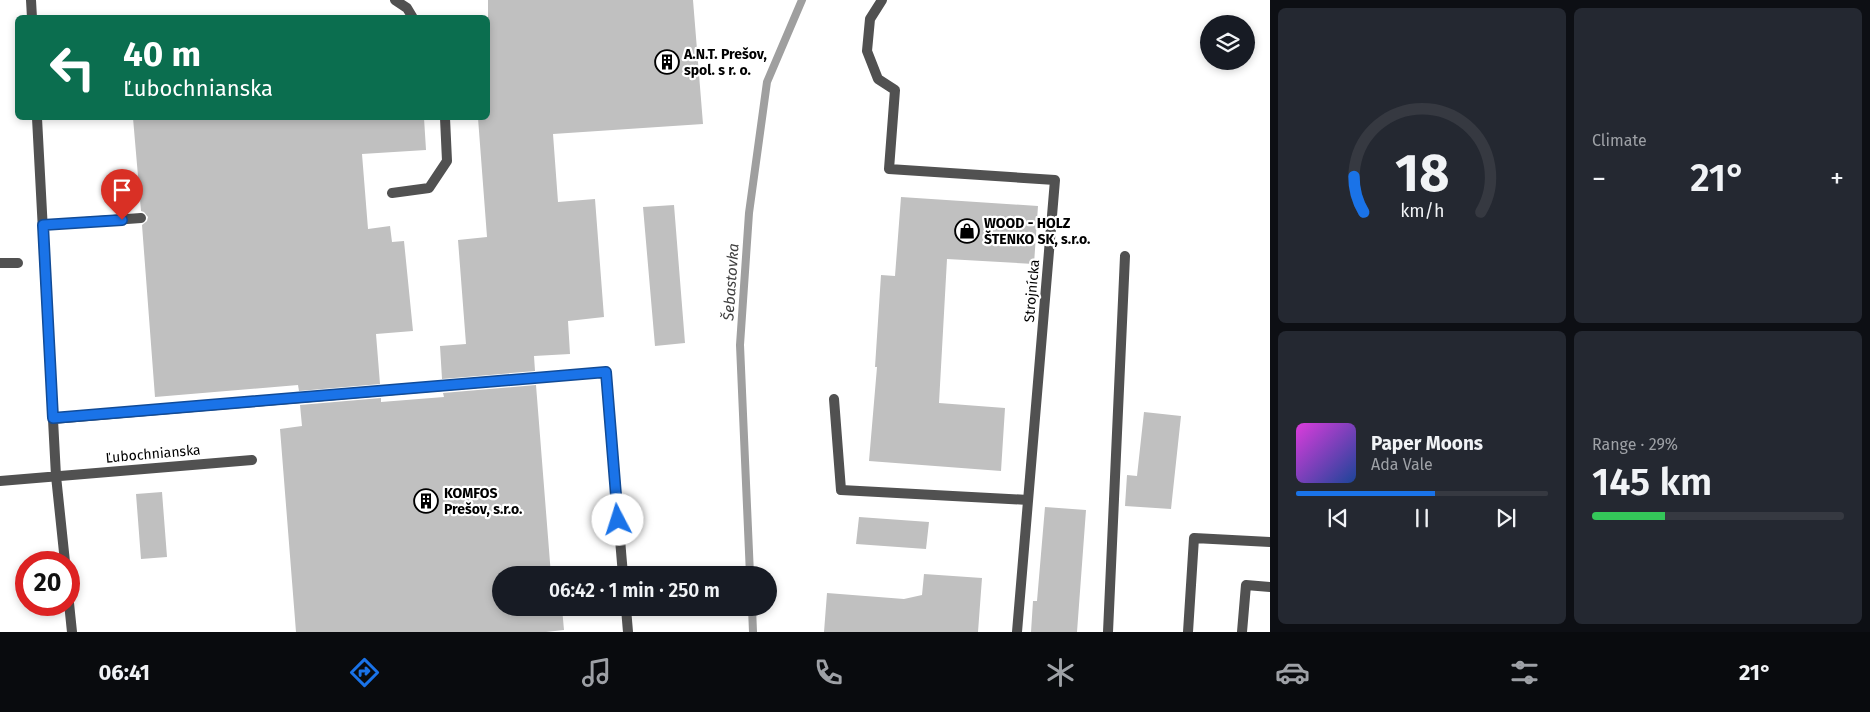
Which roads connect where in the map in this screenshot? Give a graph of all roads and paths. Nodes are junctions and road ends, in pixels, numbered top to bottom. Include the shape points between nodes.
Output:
1 (31, 0) edge
2 (395, 0) edge
3 (882, 0) edge
4 (32, 15) edge
5 (410, 15) edge
6 (37, 120) edge
7 (445, 120) edge
8 (392, 193) dead end
9 (141, 218) dead end
10 (43, 225) junction
11 (1125, 256) dead end
12 (0, 263) edge
13 (18, 263) dead end
14 (834, 399) dead end
15 (53, 418) junction
16 (252, 460) dead end
17 (56, 476) junction
18 (0, 481) edge
19 (1028, 500) junction
20 (1270, 542) edge
21 (64, 551) edge
22 (622, 566) edge
23 (1270, 587) edge
24 (70, 616) edge
25 (627, 616) edge
26 (72, 632) edge
27 (628, 632) edge
28 (1017, 632) edge
29 (1108, 632) edge
30 (1188, 632) edge
31 (1242, 632) edge

1 - 4 lane
2 - 5 lane via 407,8
3 - 19 lane, Strojnícka via 870,20 867,51 878,79 895,90 889,169 1055,180
6 - 10 lane
7 - 8 lane via 447,161 429,188
9 - 10 lane
10 - 15 lane
11 - 29 lane
12 - 13 lane
14 - 19 lane via 841,490
15 - 17 lane
15 - 22 lane via 606,372
16 - 17 lane, Ľubochnianska
17 - 18 lane, Ľubochnianska
17 - 21 lane
19 - 28 lane, Strojnícka
20 - 30 lane via 1194,538
23 - 31 lane via 1246,585
24 - 26 lane
25 - 27 lane

